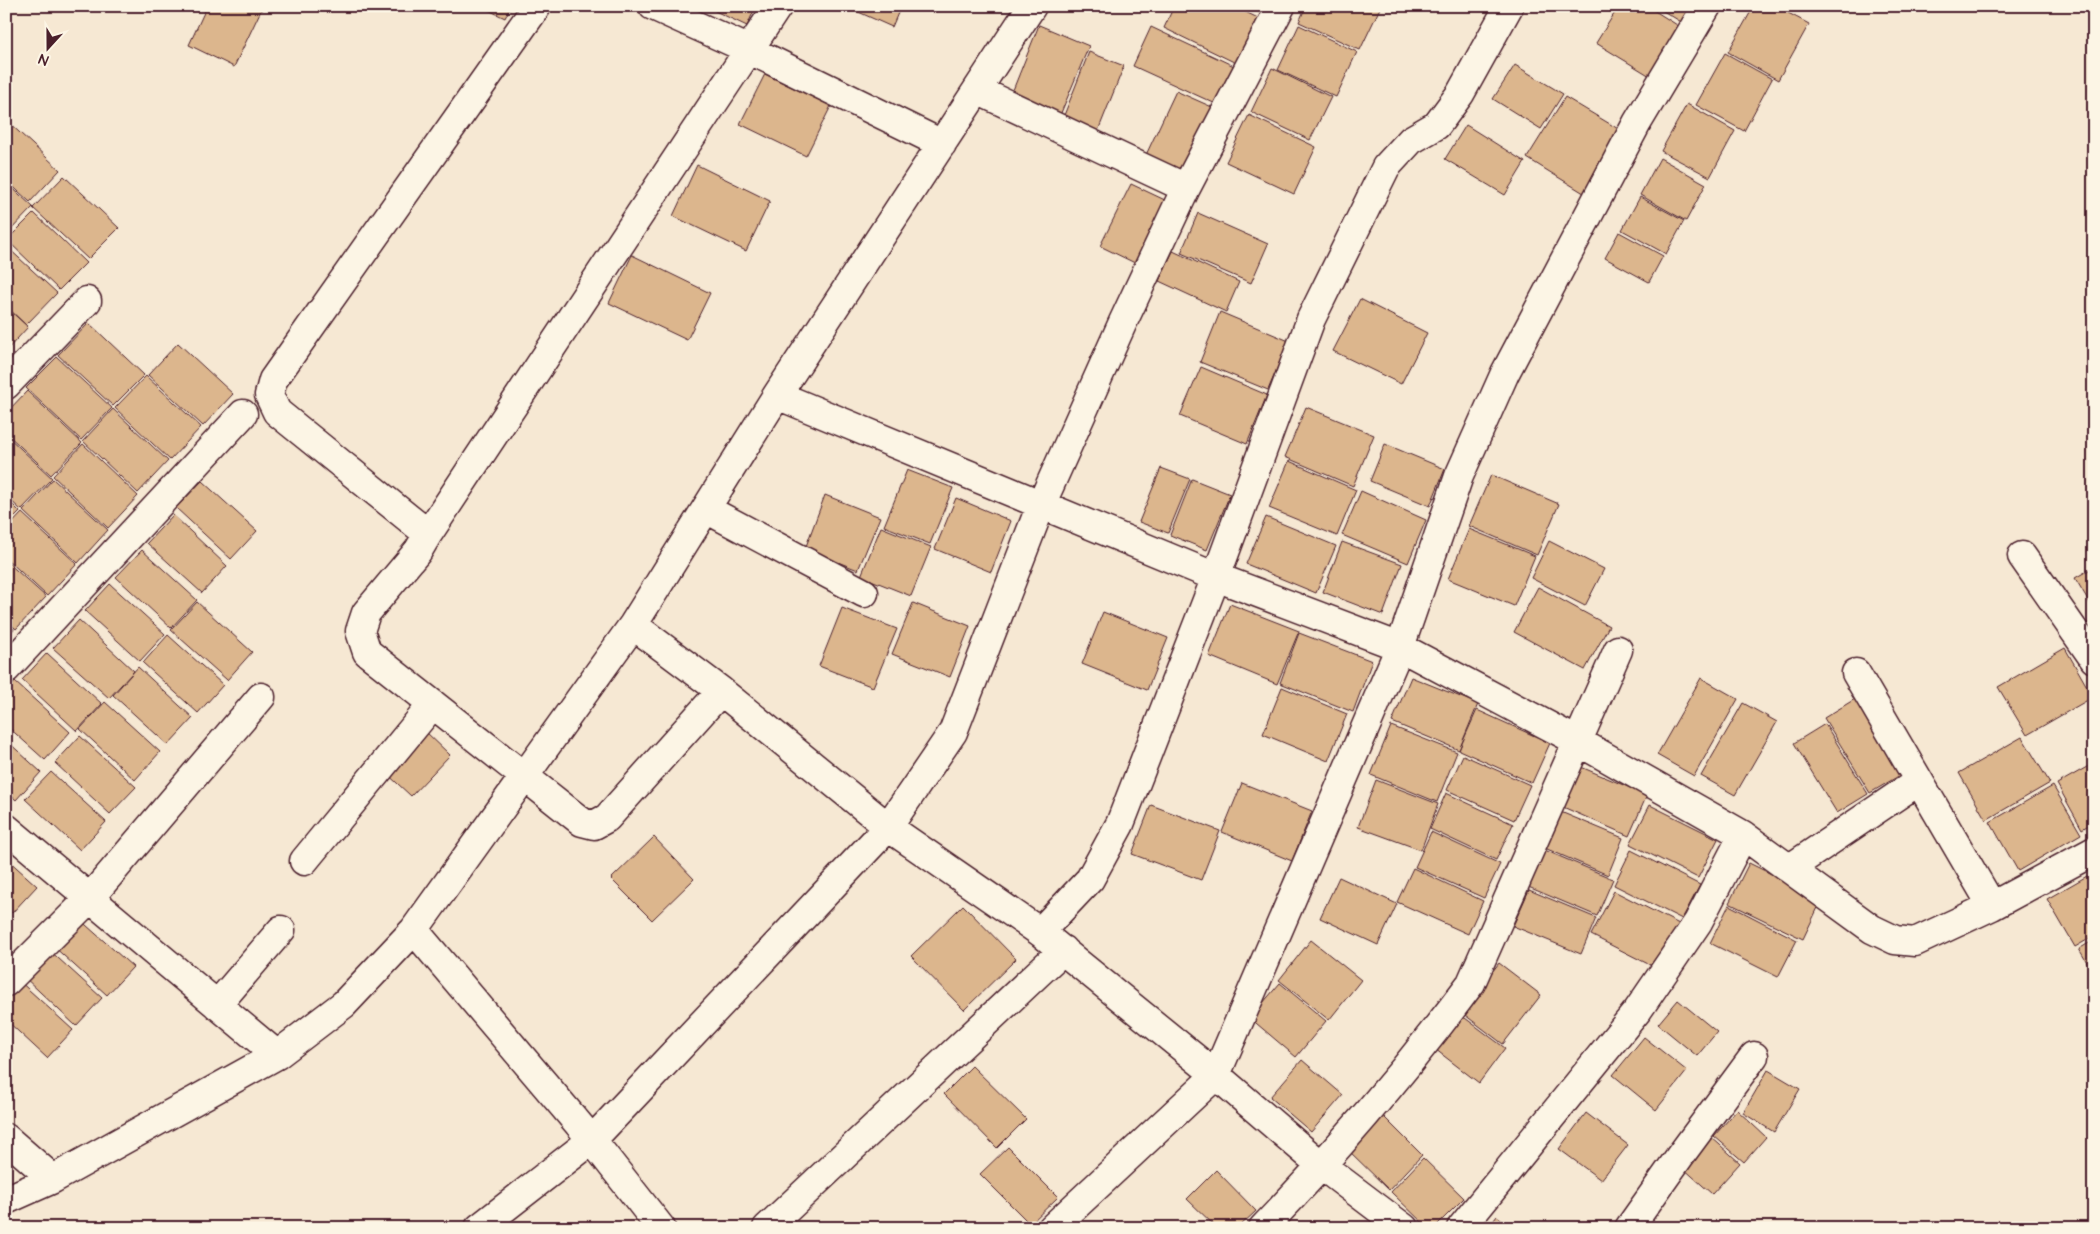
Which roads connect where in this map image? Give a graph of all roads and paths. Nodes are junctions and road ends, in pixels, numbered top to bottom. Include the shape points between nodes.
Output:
1 (537, 6) edge
2 (654, 6) edge
3 (778, 6) edge
4 (1032, 6) edge
5 (1281, 6) edge
6 (1509, 6) edge
7 (1707, 6) edge
8 (750, 50) junction
9 (977, 90) junction
10 (942, 144) junction
11 (1186, 188) junction
12 (87, 301) dead end
13 (6, 385) edge
14 (777, 395) junction
15 (243, 414) dead end
16 (1041, 505) junction
17 (706, 509) junction
18 (428, 534) junction
19 (2022, 556) dead end
20 (1216, 577) junction
21 (864, 594) dead end
22 (633, 625) junction
23 (1400, 647) junction
24 (1618, 650) dead end
25 (2094, 659) edge
26 (6, 669) edge
27 (1856, 673) dead end
28 (721, 691) junction
29 (261, 697) dead end
30 (433, 704) junction
31 (1579, 742) junction
32 (524, 777) junction
33 (1919, 781) junction
34 (888, 827) junction
35 (6, 828) edge
36 (1744, 835) junction
37 (2094, 851) edge
38 (304, 861) dead end
39 (1790, 868) junction
40 (89, 899) junction
41 (1992, 906) junction
42 (281, 930) dead end
43 (414, 930) junction
44 (1040, 932) junction
45 (1063, 950) junction
46 (6, 982) edge
47 (217, 1005) junction
48 (277, 1055) junction
49 (1754, 1056) dead end
50 (1216, 1075) junction
51 (6, 1138) edge
52 (592, 1140) junction
53 (1322, 1166) junction
54 (53, 1179) junction
55 (6, 1200) edge
56 (479, 1228) edge
57 (661, 1228) edge
58 (767, 1228) edge
59 (1052, 1228) edge
60 (1263, 1228) edge
61 (1404, 1228) edge
62 (1461, 1228) edge
63 (1629, 1228) edge

1 - 18 street via 273,380 269,395 277,412
2 - 8 street
3 - 8 street
4 - 9 street
5 - 11 street
6 - 20 street via 1460,94 1437,125 1411,140 1386,168 1311,319
7 - 23 street via 1637,122 1505,373 1460,476
8 - 10 street
8 - 18 street
9 - 10 street
9 - 11 street
10 - 14 street
11 - 16 street
12 - 13 street
14 - 16 street
14 - 17 street
15 - 26 street
16 - 20 street
16 - 34 street via 953,732
17 - 21 street
17 - 22 street
18 - 30 street via 418,551 366,614 360,631 367,652
19 - 25 street
20 - 23 street
20 - 44 street via 1120,824 1090,879
22 - 28 street
22 - 32 street
23 - 31 street
23 - 50 street
24 - 31 street
27 - 33 street
28 - 32 street via 607,818 594,825 582,822
28 - 34 street
29 - 40 street
30 - 32 street
30 - 38 street
31 - 36 street
31 - 53 street via 1471,984
32 - 43 street
33 - 39 street
33 - 41 street
34 - 44 street
34 - 52 street
35 - 40 street
36 - 39 street
36 - 62 street via 1698,922 1638,1010
37 - 41 street
39 - 41 street via 1872,929 1895,940 1915,942
40 - 46 street
40 - 47 street
42 - 47 street
43 - 48 street via 344,1004
43 - 52 street
44 - 45 street
45 - 50 street
45 - 58 street
47 - 48 street
48 - 54 street
49 - 63 street
50 - 53 street
50 - 59 street
51 - 54 street
52 - 56 street
52 - 57 street
53 - 60 street
53 - 61 street
54 - 55 street

